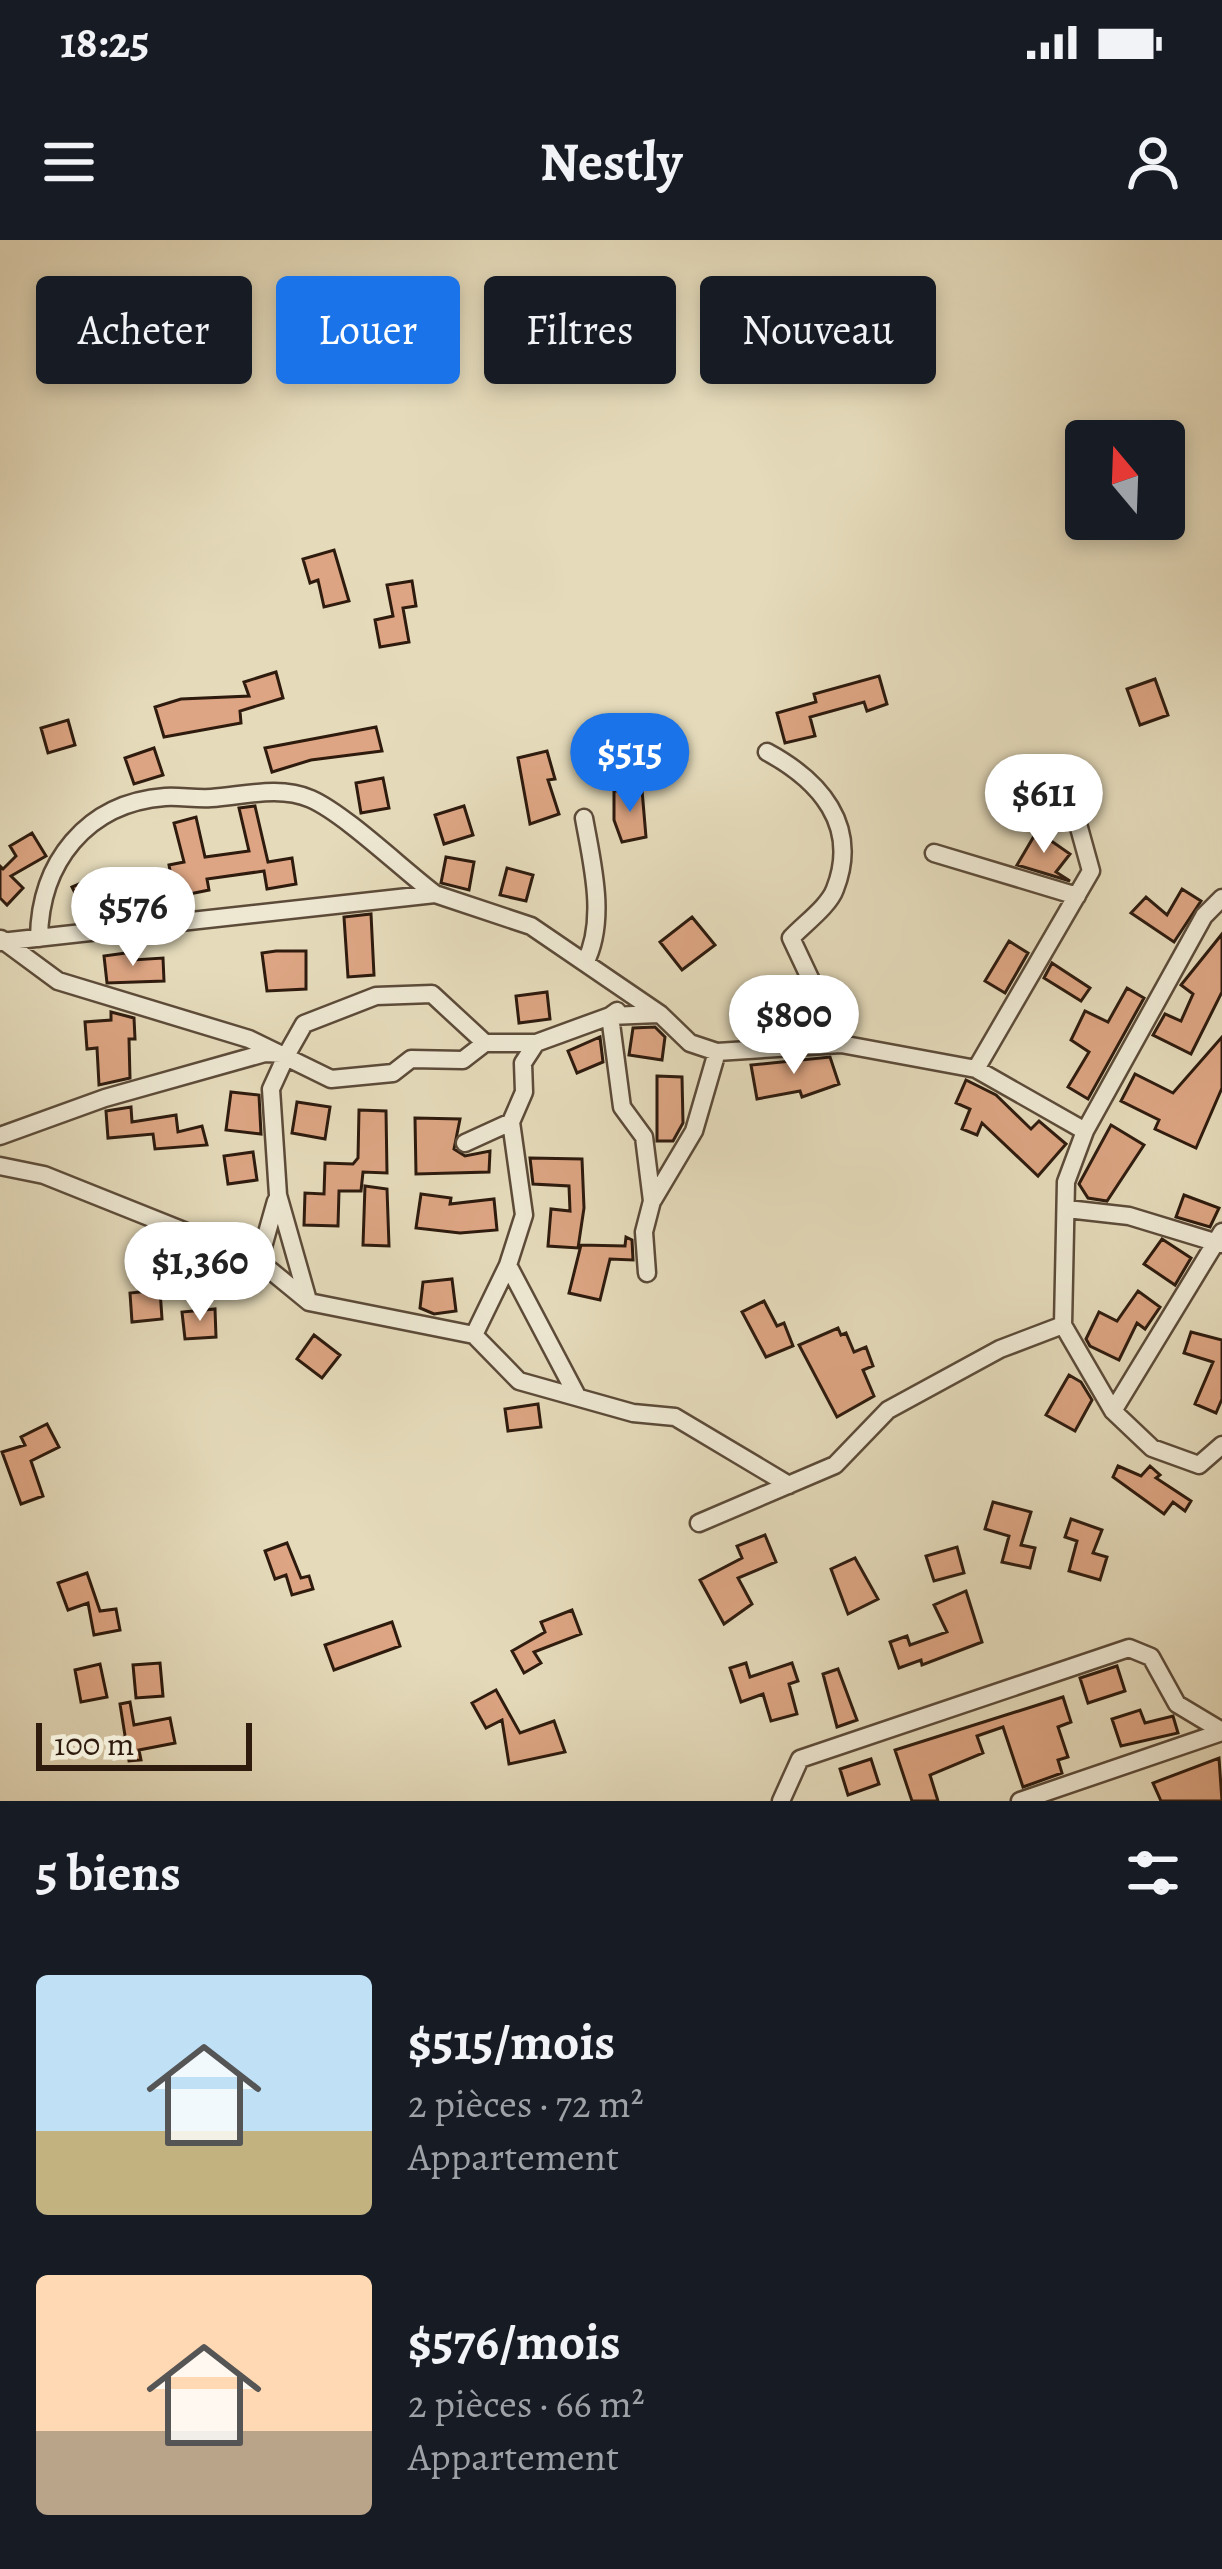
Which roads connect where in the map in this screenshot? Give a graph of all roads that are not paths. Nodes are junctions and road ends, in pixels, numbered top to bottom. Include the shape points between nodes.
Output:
1 (767, 752) dead end
2 (1061, 792) dead end
3 (584, 818) dead end
4 (934, 854) dead end
5 (436, 894) junction
6 (1077, 896) junction
7 (1222, 898) edge
8 (39, 938) junction
9 (1, 940) edge
10 (585, 963) junction
11 (636, 998) junction
12 (660, 1014) junction
13 (610, 1016) junction
14 (485, 1043) junction
15 (536, 1043) junction
16 (841, 1044) junction
17 (717, 1052) junction
18 (287, 1054) junction
19 (976, 1069) junction
20 (511, 1123) junction
21 (1085, 1131) junction
22 (0, 1136) edge
23 (465, 1143) dead end
24 (0, 1166) edge
25 (278, 1195) junction
26 (652, 1201) junction
27 (1067, 1209) junction
28 (1220, 1239) edge
29 (259, 1261) junction
30 (508, 1265) junction
31 (647, 1273) dead end
32 (309, 1302) junction
33 (1063, 1325) junction
34 (474, 1335) junction
35 (576, 1394) junction
36 (1114, 1412) junction
37 (1222, 1445) edge
38 (789, 1485) junction
39 (699, 1523) dead end
40 (1222, 1731) edge
41 (781, 1801) edge
42 (1020, 1801) edge

1 - 16 street via 807,773 843,839 835,891 791,938
2 - 6 street via 1073,806 1091,872
3 - 10 street via 596,881
4 - 6 street
5 - 8 street
5 - 8 street via 310,799 256,791 165,797 99,814 68,844 40,902
5 - 10 street via 531,926
6 - 19 street
7 - 21 street via 1204,916
8 - 9 street
9 - 18 street via 58,981
10 - 11 street
11 - 12 street
11 - 13 street
12 - 13 street
12 - 17 street via 690,1043
13 - 15 street
13 - 26 street via 622,1107 644,1137
14 - 15 street
14 - 18 street via 463,1060 411,1059 393,1073 331,1078
14 - 18 street via 432,994 376,996 304,1024
15 - 20 street via 523,1063 524,1092
16 - 17 street
16 - 19 street
17 - 26 street via 694,1131
18 - 22 street via 265,1052 104,1098
18 - 25 street via 272,1089
19 - 21 street
20 - 23 street
20 - 30 street via 524,1215
21 - 27 street via 1066,1182
24 - 29 street via 44,1175
25 - 29 street
25 - 32 street
26 - 31 street
27 - 28 street
27 - 33 street
28 - 36 street
29 - 32 street
30 - 34 street
30 - 35 street
32 - 34 street
33 - 36 street
33 - 38 street via 888,1410 835,1465
34 - 35 street via 519,1381
35 - 38 street via 675,1417
36 - 37 street via 1152,1448 1199,1465
38 - 39 street
40 - 41 street via 1177,1704 1151,1657 1129,1648 800,1759
40 - 42 street

